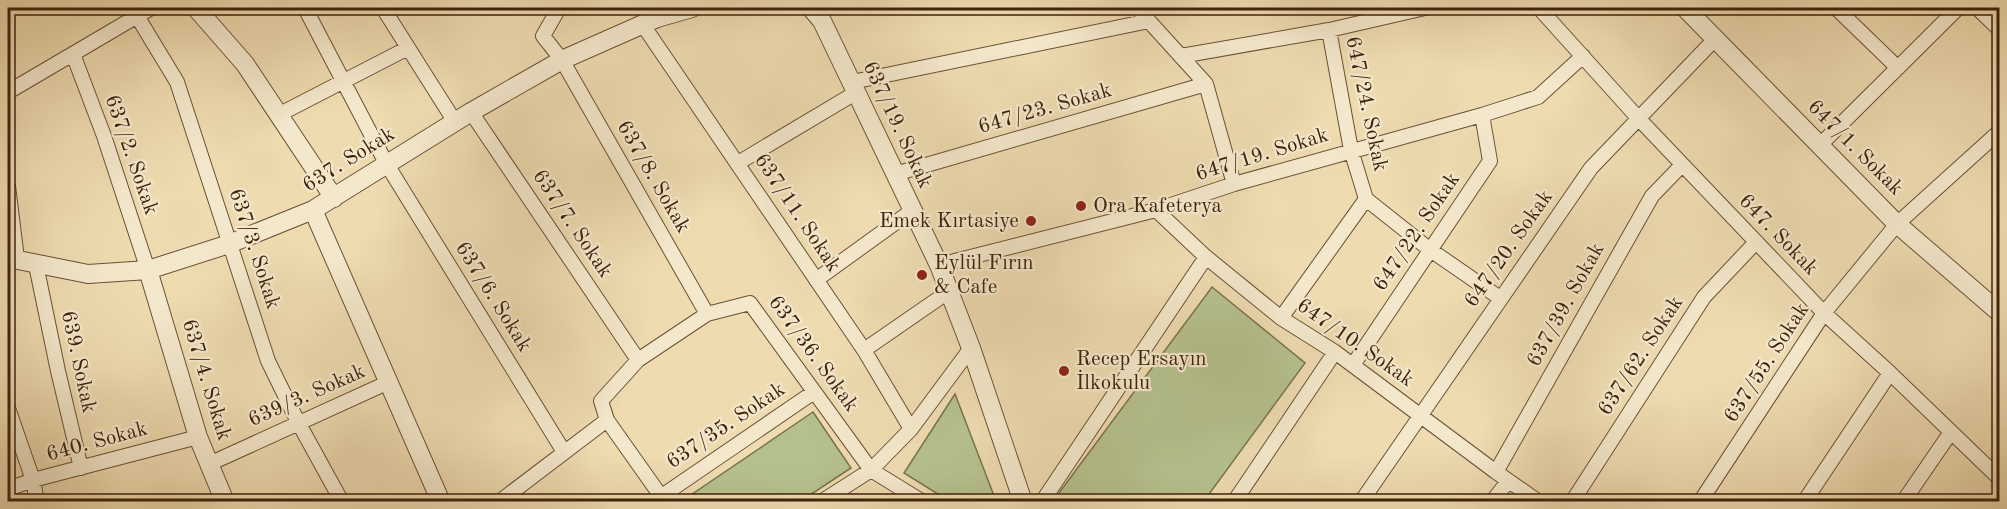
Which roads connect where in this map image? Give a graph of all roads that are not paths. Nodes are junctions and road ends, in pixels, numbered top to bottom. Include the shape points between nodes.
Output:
1 (151, 8) edge
2 (196, 8) edge
3 (305, 8) edge
4 (383, 8) edge
5 (559, 8) edge
6 (693, 8) edge
7 (811, 8) edge
8 (1137, 8) edge
9 (1425, 8) edge
10 (1539, 8) edge
11 (1685, 8) edge
12 (1836, 8) edge
13 (1958, 8) edge
14 (1977, 8) edge
15 (135, 12) edge
16 (654, 17) edge
17 (1149, 21) junction
18 (1329, 30) junction
19 (2000, 30) edge
20 (1715, 39) junction
21 (408, 48) junction
22 (73, 54) junction
23 (1181, 56) junction
24 (1583, 56) junction
25 (562, 60) junction
26 (1898, 68) junction
27 (343, 81) junction
28 (1206, 84) junction
29 (854, 87) junction
30 (8, 92) edge
31 (471, 112) junction
32 (278, 115) junction
33 (1482, 116) junction
34 (1639, 119) junction
35 (455, 122) junction
36 (2000, 131) edge
37 (1820, 145) junction
38 (1351, 150) junction
39 (386, 163) junction
40 (738, 163) junction
41 (1682, 165) junction
42 (896, 174) junction
43 (1234, 184) junction
44 (8, 186) edge
45 (334, 198) junction
46 (1366, 200) junction
47 (313, 210) junction
48 (912, 210) junction
49 (1155, 210) junction
50 (1897, 224) junction
51 (1756, 242) junction
52 (229, 244) junction
53 (1429, 249) junction
54 (1206, 257) junction
55 (12, 259) edge
56 (36, 265) junction
57 (939, 265) junction
58 (148, 270) junction
59 (816, 280) junction
60 (948, 292) junction
61 (1500, 298) junction
62 (1824, 313) junction
63 (2000, 313) edge
64 (707, 314) junction
65 (1281, 318) junction
66 (971, 348) junction
67 (864, 350) junction
68 (1335, 352) junction
69 (638, 360) junction
70 (1353, 365) junction
71 (1890, 373) junction
72 (389, 382) junction
73 (814, 392) junction
74 (8, 408) edge
75 (1421, 415) junction
76 (607, 420) junction
77 (298, 422) junction
78 (911, 429) junction
79 (1951, 432) junction
80 (198, 437) junction
81 (564, 452) junction
82 (209, 464) junction
83 (81, 468) junction
84 (871, 470) junction
85 (1496, 472) junction
86 (2000, 479) edge
87 (33, 480) junction
88 (1508, 481) junction
89 (8, 489) edge
90 (660, 499) edge
91 (37, 501) edge
92 (225, 501) edge
93 (342, 501) edge
94 (441, 501) edge
95 (499, 501) edge
96 (821, 501) edge
97 (923, 501) edge
98 (1023, 501) edge
99 (1042, 501) edge
100 (1234, 501) edge
101 (1361, 501) edge
102 (1492, 501) edge
103 (1539, 501) edge
104 (1572, 501) edge
105 (1700, 501) edge
106 (1804, 501) edge
107 (1903, 501) edge

1 - 15 street
2 - 32 street via 245,64
3 - 27 street, 637/6. Sokak
4 - 21 street
5 - 25 street, 637/8. Sokak via 543,36
6 - 16 street, 637. Sokak
7 - 29 street, 637/19. Sokak via 822,21
8 - 17 street
9 - 18 street
10 - 24 street, 647. Sokak
11 - 20 street, 647/1. Sokak
12 - 26 street
13 - 26 street
14 - 19 street
15 - 22 street
15 - 52 street, 637/3. Sokak via 177,82
16 - 25 street, 637. Sokak
16 - 40 street, 637/11. Sokak
17 - 23 street
17 - 29 street
18 - 23 street
18 - 38 street, 647/24. Sokak
20 - 34 street, 647/20. Sokak
20 - 37 street, 647/1. Sokak
21 - 27 street
21 - 35 street
22 - 30 street
22 - 58 street, 637/2. Sokak
23 - 28 street
24 - 33 street, 647/19. Sokak via 1538,97
24 - 34 street, 647. Sokak
25 - 31 street, 637. Sokak
25 - 64 street, 637/8. Sokak
26 - 37 street
27 - 32 street
27 - 39 street, 637/6. Sokak
28 - 42 street, 647/23. Sokak
28 - 43 street
29 - 40 street
29 - 42 street, 637/19. Sokak
31 - 35 street, 637. Sokak
31 - 69 street, 637/7. Sokak
32 - 45 street
33 - 38 street, 647/19. Sokak
33 - 53 street, 647/22. Sokak via 1490,161
34 - 41 street, 647. Sokak
34 - 61 street, 647/20. Sokak via 1590,168
35 - 39 street, 637. Sokak
36 - 50 street, 637/55. Sokak
37 - 50 street, 647/1. Sokak
38 - 43 street, 647/19. Sokak
38 - 46 street, 647/24. Sokak
39 - 45 street, 637. Sokak
39 - 81 street, 637/6. Sokak
40 - 59 street, 637/11. Sokak
41 - 51 street, 647. Sokak
41 - 85 street, 637/39. Sokak via 1652,196
42 - 48 street, 637/19. Sokak
43 - 49 street, 647/19. Sokak
44 - 55 street
45 - 47 street, 637. Sokak
46 - 53 street, 647/24. Sokak
46 - 65 street
47 - 52 street, 637. Sokak
47 - 72 street
48 - 57 street, 637/19. Sokak
48 - 59 street
49 - 54 street, 647/10. Sokak
49 - 57 street, 647/19. Sokak
50 - 62 street, 637/55. Sokak
50 - 63 street, 647/1. Sokak
51 - 62 street, 647. Sokak
51 - 104 street, 637/62. Sokak via 1704,297
52 - 58 street, 637. Sokak
52 - 77 street, 637/3. Sokak via 268,361
53 - 61 street, 647/24. Sokak
53 - 70 street, 647/22. Sokak
54 - 65 street, 647/10. Sokak
54 - 99 street
55 - 56 street, 637. Sokak
56 - 58 street, 637. Sokak via 88,274
56 - 83 street, 639. Sokak
57 - 60 street, 637/19. Sokak
58 - 80 street, 637/4. Sokak
59 - 67 street, 637/11. Sokak
60 - 66 street, 637/19. Sokak
60 - 67 street
61 - 75 street, 647/20. Sokak
62 - 71 street, 647. Sokak
62 - 105 street, 637/55. Sokak
64 - 69 street, 637/36. Sokak
64 - 73 street, 637/36. Sokak via 750,303
65 - 68 street, 647/10. Sokak
66 - 78 street
66 - 98 street, 637/19. Sokak
67 - 78 street, 637/11. Sokak
68 - 70 street, 647/10. Sokak
68 - 100 street
69 - 76 street, 637/36. Sokak via 602,401
70 - 75 street, 647/10. Sokak
71 - 79 street, 647. Sokak
71 - 106 street
72 - 77 street, 639/3. Sokak
72 - 94 street
73 - 84 street, 637/36. Sokak
73 - 90 street, 637/35. Sokak
74 - 87 street
75 - 85 street, 647/10. Sokak
75 - 101 street, 647/20. Sokak
76 - 81 street
76 - 90 street, 637/35. Sokak
77 - 82 street, 639/3. Sokak
77 - 93 street, 637/3. Sokak
78 - 84 street
79 - 86 street, 647. Sokak
79 - 107 street
80 - 82 street, 637/4. Sokak
80 - 83 street, 640. Sokak
81 - 95 street
82 - 92 street, 637/4. Sokak
83 - 87 street, 640. Sokak
84 - 96 street
84 - 97 street
85 - 88 street, 647/10. Sokak
87 - 89 street, 640. Sokak
87 - 91 street
88 - 102 street
88 - 103 street, 647/10. Sokak

